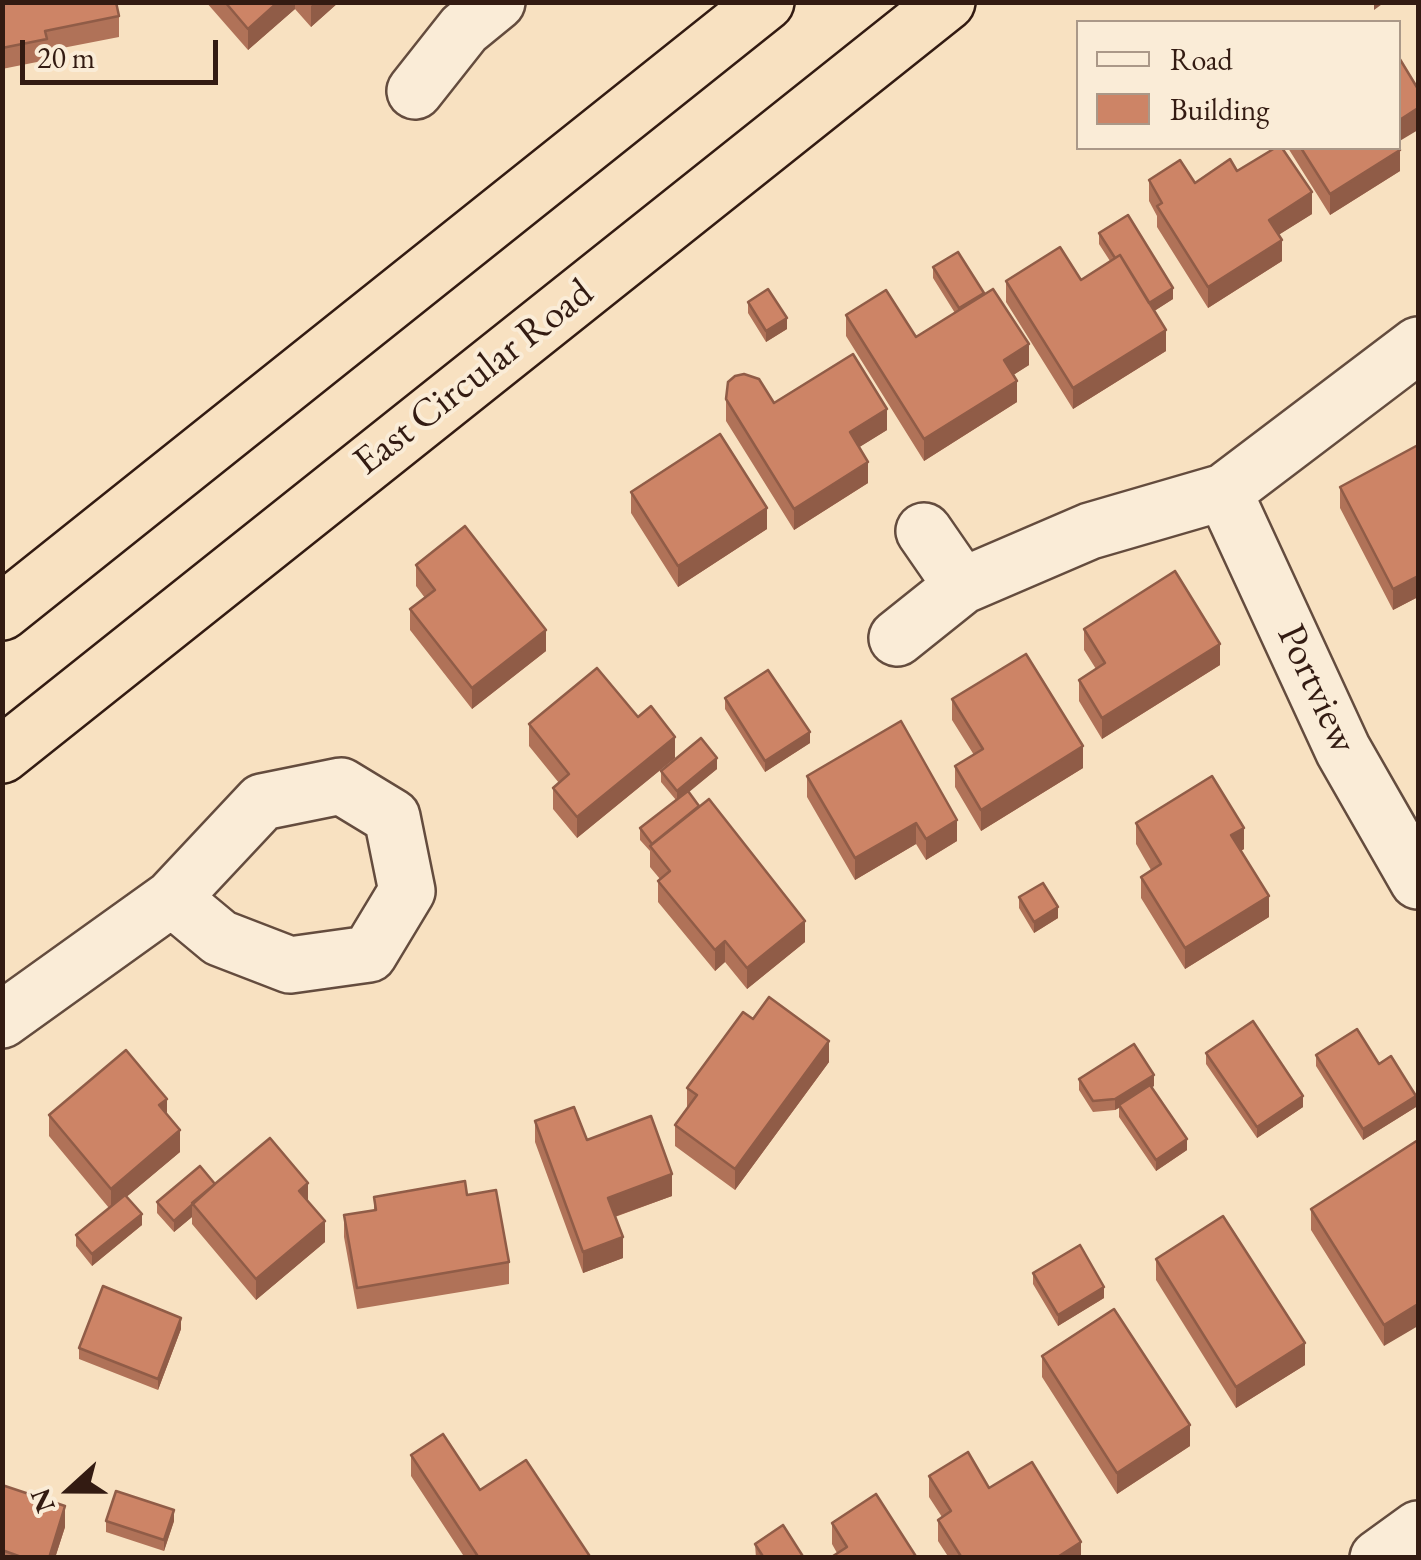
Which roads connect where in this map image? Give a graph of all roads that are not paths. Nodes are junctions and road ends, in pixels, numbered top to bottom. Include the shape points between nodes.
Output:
1 (496, 2) edge
2 (766, 2) edge
3 (947, 2) edge
4 (414, 91) dead end
5 (1418, 344) edge
6 (1224, 492) junction
7 (924, 531) dead end
8 (962, 586) junction
9 (2, 612) edge
10 (897, 638) dead end
11 (2, 755) edge
12 (1418, 881) edge
13 (172, 898) dead end
14 (2, 1020) edge
15 (1418, 1528) edge
16 (1378, 1558) edge

1 - 4 street via 464,29
2 - 9 highway
3 - 11 highway, East Circular Road
5 - 6 street
6 - 8 street via 1090,532
6 - 12 street, Portview via 1343,750
7 - 8 street
8 - 10 street
13 - 14 street
15 - 16 street

